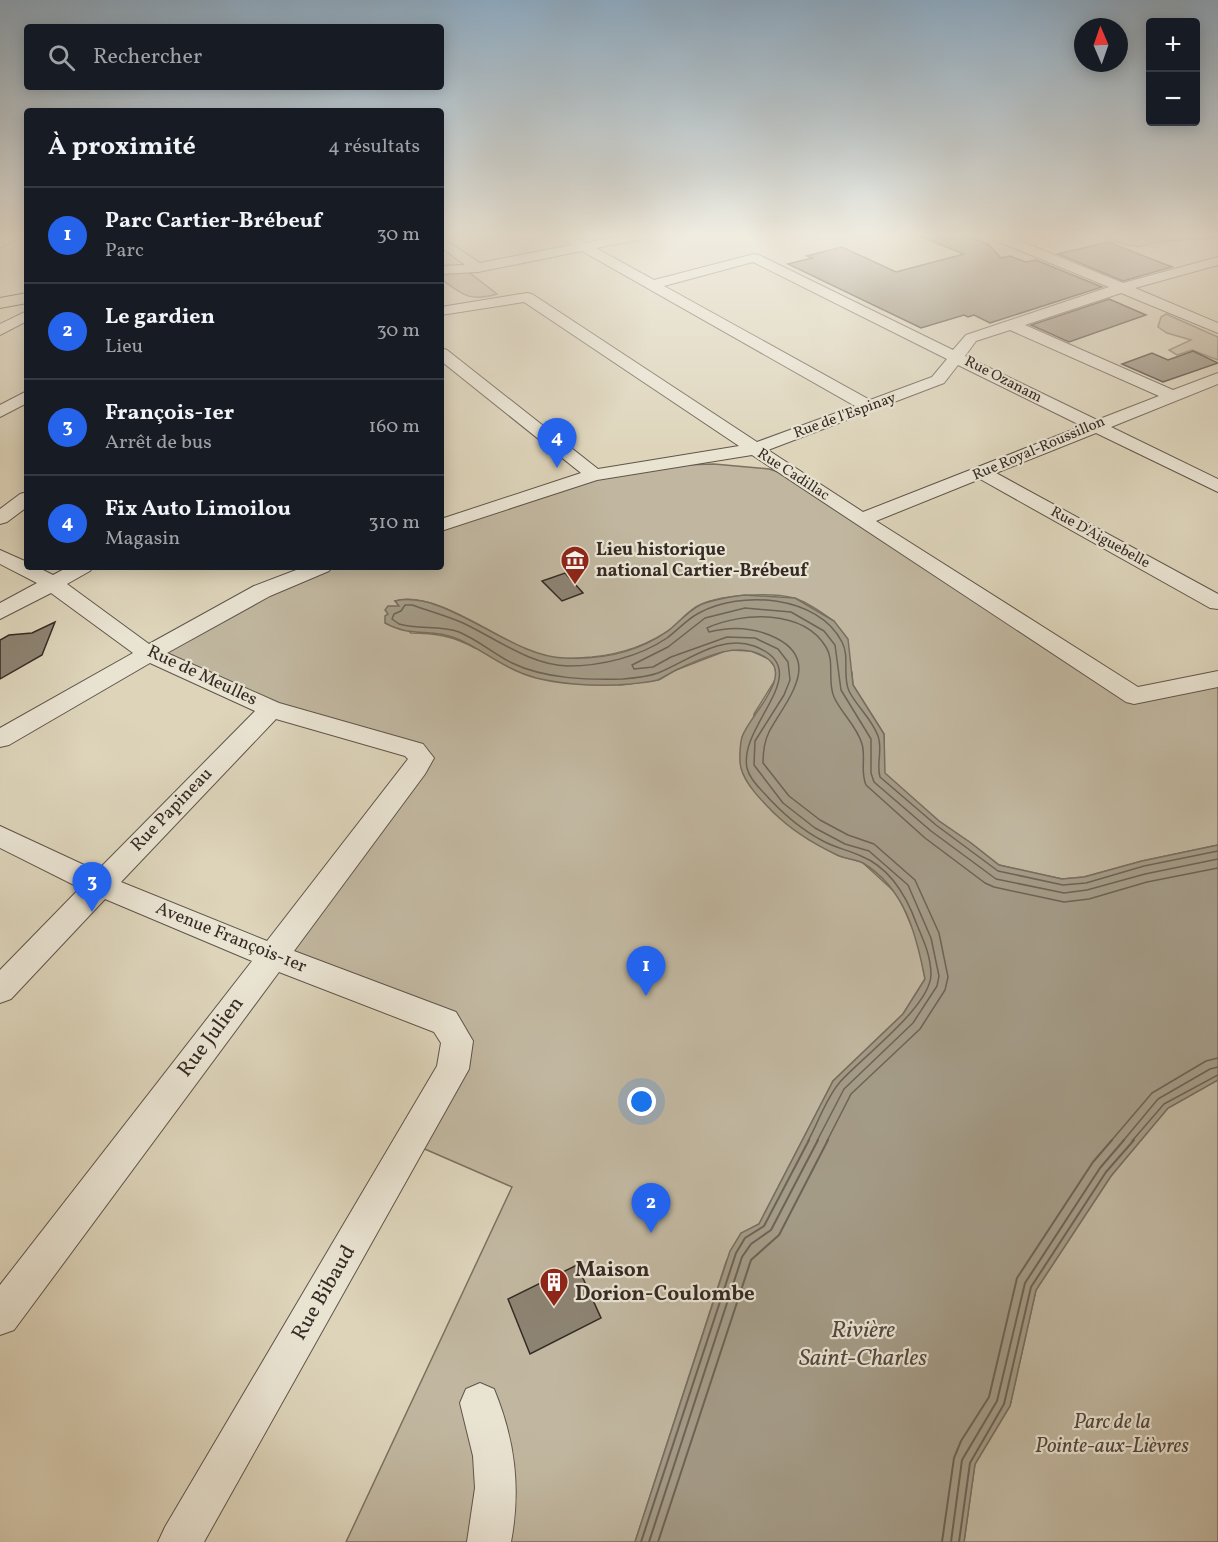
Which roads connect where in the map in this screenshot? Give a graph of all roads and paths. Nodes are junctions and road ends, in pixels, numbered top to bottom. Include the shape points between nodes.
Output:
1 (460, 308) edge
2 (543, 308) edge
3 (693, 308) edge
4 (857, 308) edge
5 (1062, 308) edge
6 (1169, 308) edge
7 (444, 311) edge
8 (24, 317) edge
9 (1012, 325) junction
10 (1218, 328) edge
11 (0, 330) edge
12 (444, 355) edge
13 (956, 356) junction
14 (1218, 378) edge
15 (1198, 384) junction
16 (1218, 393) edge
17 (1171, 395) junction
18 (24, 398) edge
19 (868, 406) junction
20 (0, 412) edge
21 (1095, 426) junction
22 (755, 449) junction
23 (982, 474) junction
24 (594, 475) junction
25 (1218, 486) edge
26 (24, 500) edge
27 (0, 518) edge
28 (445, 518) edge
29 (861, 520) junction
30 (0, 556) edge
31 (24, 568) edge
32 (27, 570) edge
33 (77, 570) edge
34 (314, 570) edge
35 (52, 583) junction
36 (1218, 603) edge
37 (0, 612) edge
38 (147, 653) junction
39 (1218, 679) edge
40 (271, 709) junction
41 (0, 739) edge
42 (421, 758) joint
43 (0, 836) edge
44 (99, 885) junction
45 (272, 956) junction
46 (0, 990) edge
47 (457, 1041) joint
48 (0, 1316) edge
49 (480, 1403) dead end
50 (180, 1542) edge
51 (489, 1542) edge

1 - 7 street, Rue Cadillac
2 - 22 street, Rue Cadillac
3 - 19 street
4 - 13 street, Rue Ozanam
5 - 9 street, Rue de l'Espinay
6 - 10 street
8 - 11 street
9 - 13 street, Rue de l'Espinay via 971,338
9 - 17 street
12 - 24 street
13 - 19 street, Rue de l'Espinay via 938,380
13 - 21 street, Rue Ozanam
14 - 15 street, Rue Royal-Roussillon
15 - 16 street
15 - 17 street, Rue Royal-Roussillon
17 - 21 street, Rue Royal-Roussillon
18 - 20 street
19 - 22 street, Rue de l'Espinay
21 - 23 street, Rue Royal-Roussillon
21 - 25 street, Rue Ozanam
22 - 24 street, Rue de l'Espinay
22 - 29 street, Rue Cadillac
23 - 29 street, Rue Royal-Roussillon
23 - 36 street, Rue D'Aiguebelle
24 - 28 street, Rue de l'Espinay
26 - 27 street
29 - 39 street, Rue Cadillac via 1134,696
30 - 31 street, Rue de Meulles
32 - 35 street, Rue de Meulles
33 - 35 street
34 - 38 street via 262,591
35 - 37 street
35 - 38 street, Rue de Meulles
38 - 40 street, Rue de Meulles
38 - 41 street
40 - 42 street, Rue de Meulles via 414,750
40 - 44 street, Rue Papineau
42 - 45 street, Rue Julien
43 - 44 street, Avenue François-1er
44 - 45 street, Avenue François-1er
44 - 46 street, Rue Papineau
45 - 47 street, Avenue François-1er via 445,1022
45 - 48 street, Rue Julien
47 - 50 street, Rue Bibaud via 453,1069
49 - 51 street via 493,1444 498,1479

